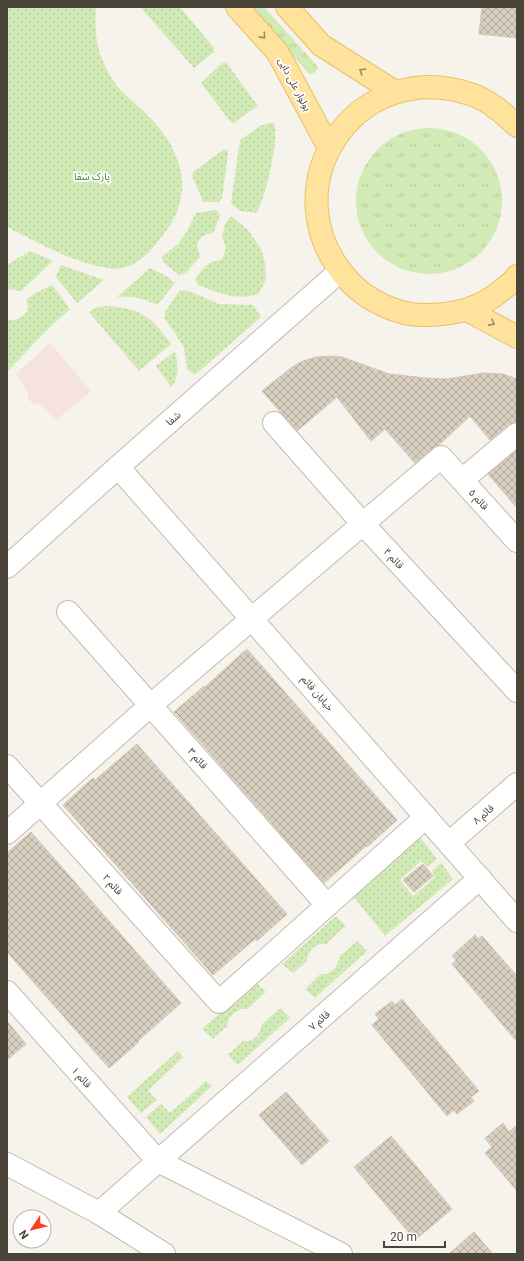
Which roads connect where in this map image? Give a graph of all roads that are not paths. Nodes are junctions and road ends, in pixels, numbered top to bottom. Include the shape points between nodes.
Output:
1 (237, 7) edge
2 (286, 7) edge
3 (395, 92) junction
4 (517, 126) edge
5 (329, 148) junction
6 (340, 271) junction
7 (517, 276) edge
8 (468, 310) junction
9 (517, 337) edge
10 (274, 423) dead end
11 (517, 434) edge
12 (118, 467) junction
13 (462, 480) junction
14 (363, 524) junction
15 (517, 540) edge
16 (7, 567) edge
17 (68, 612) dead end
18 (252, 619) junction
19 (517, 690) edge
20 (151, 705) junction
21 (7, 766) edge
22 (517, 784) edge
23 (41, 804) junction
24 (426, 817) junction
25 (7, 833) edge
26 (449, 844) junction
27 (480, 878) junction
28 (327, 905) junction
29 (517, 920) edge
30 (7, 992) edge
31 (158, 1161) junction
32 (7, 1164) edge
33 (99, 1213) junction
34 (164, 1254) edge
35 (341, 1254) edge

1 -> 5 main road, بولوار علی دایی via 278,52
3 -> 2 main road via 321,45
3 - 4 main road via 421,87 448,88 474,95 497,108
3 - 5 main road via 368,104 346,124
5 - 6 main road via 318,179 317,211 324,242
6 - 8 main road via 356,288 397,311 444,315
6 - 12 street, شفا
7 - 8 main road via 492,298
8 -> 9 main road
10 - 14 street, قائم ۴
11 - 13 street
12 - 16 street, شفا
12 - 18 street, خیابان قائم
13 - 14 street, قائم ۵ via 441,457
13 - 15 street, قائم ۵
14 - 18 street
14 - 19 street, قائم ۴
17 - 20 street, قائم ۳
18 - 20 street
18 - 24 street, خیابان قائم
20 - 23 street
20 - 28 street, قائم ۳
21 - 23 street, قائم ۲
22 - 26 street, قائم ۸
23 - 25 street
23 - 28 street, قائم ۲ via 219,1002
24 - 26 street, خیابان قائم
24 - 28 street
26 - 27 street, خیابان قائم
27 - 29 street, خیابان قائم
27 - 31 street, قائم ۷
30 - 31 street, قائم ۱
31 - 33 street, قائم ۷
31 - 35 street
32 - 33 street
33 - 34 street

